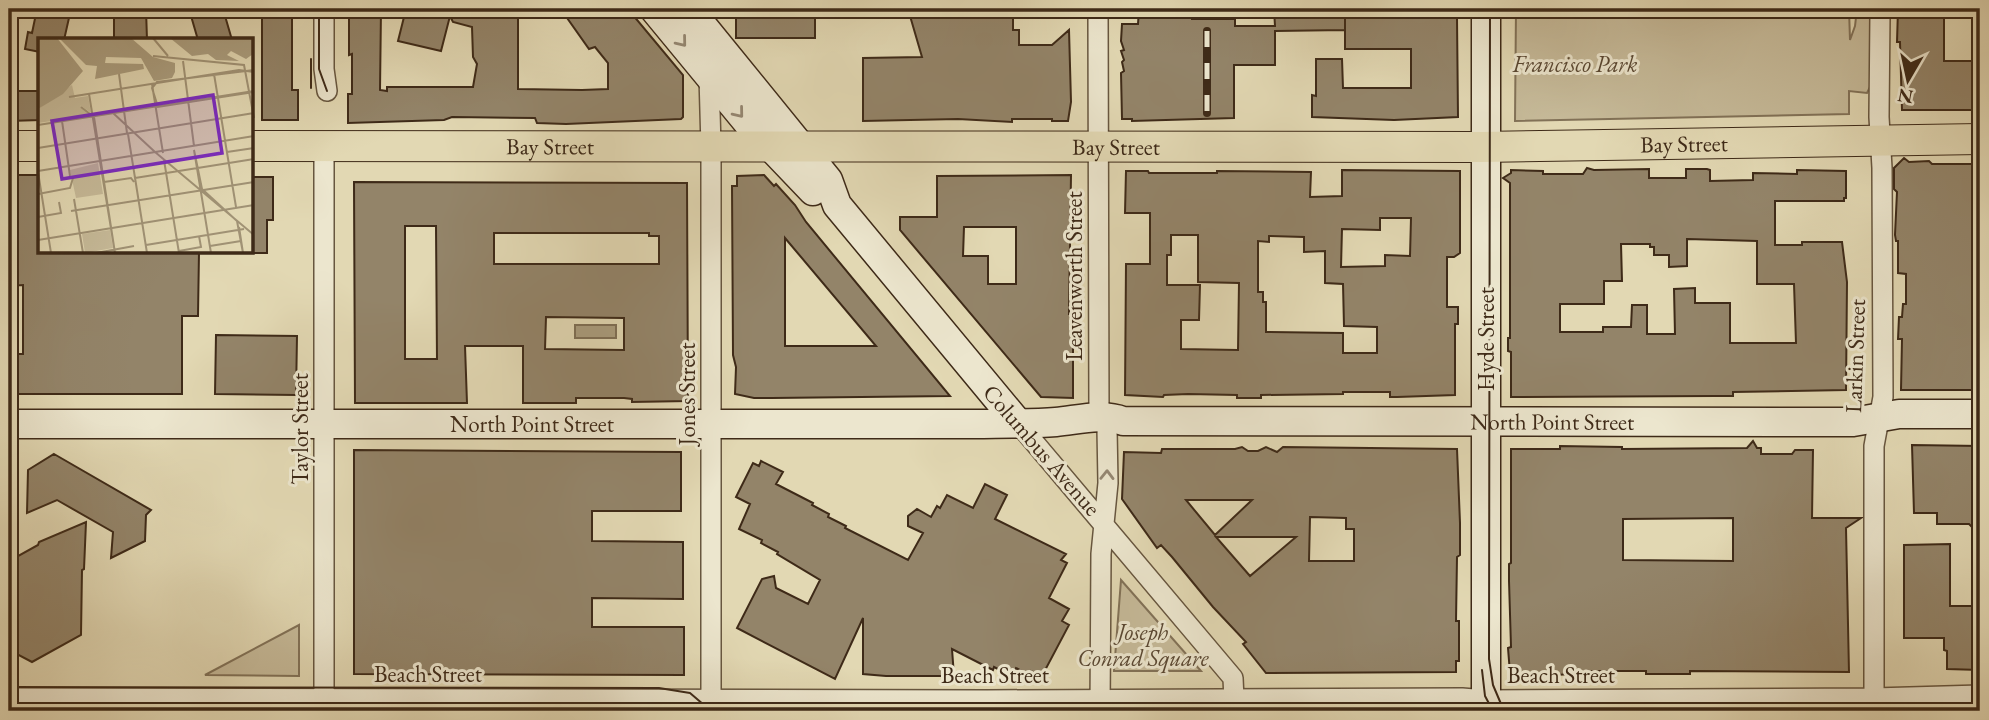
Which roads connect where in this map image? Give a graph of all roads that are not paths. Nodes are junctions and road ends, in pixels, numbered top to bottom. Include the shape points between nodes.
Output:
1 (324, 9) edge
2 (654, 9) edge
3 (689, 9) edge
4 (1098, 9) edge
5 (1486, 9) edge
6 (1880, 14) dead end
7 (709, 21) edge
8 (709, 76) junction
9 (327, 91) dead end
10 (1880, 139) junction
11 (1980, 139) edge
12 (9, 146) edge
13 (38, 146) edge
14 (254, 146) edge
15 (324, 146) junction
16 (1098, 146) junction
17 (1485, 146) junction
18 (711, 147) junction
19 (785, 147) junction
20 (1980, 414) edge
21 (1879, 417) junction
22 (1017, 422) junction
23 (1486, 422) junction
24 (1110, 423) junction
25 (9, 424) edge
26 (324, 424) junction
27 (712, 424) junction
28 (1102, 521) junction
29 (1980, 695) edge
30 (9, 698) edge
31 (1874, 698) junction
32 (1234, 700) junction
33 (324, 705) edge
34 (1100, 705) edge
35 (1485, 705) edge
36 (711, 706) edge

1 - 9 street
2 -> 8 street, Columbus Avenue
3 - 7 street, Columbus Avenue
4 - 16 street, Leavenworth Street
5 - 17 street, Hyde Street
6 - 10 street, Larkin Street
7 - 19 street, Columbus Avenue
8 - 18 street, Jones Street
8 -> 19 street, Columbus Avenue via 748,123
10 - 11 main road, Bay Street
10 - 17 main road, Bay Street
10 - 21 street, Larkin Street via 1883,397
12 - 13 main road
14 - 15 main road, Bay Street
15 - 18 main road, Bay Street
15 - 26 street, Taylor Street
16 - 17 main road, Bay Street
16 - 19 main road, Bay Street
16 - 24 street, Leavenworth Street
17 - 23 street, Hyde Street
18 - 19 main road, Bay Street
18 - 27 street, Jones Street
19 - 22 street, Columbus Avenue via 828,180 837,205
20 - 21 street, North Point Street
21 - 23 street, North Point Street via 1853,422
21 - 31 street, Larkin Street via 1874,446
22 - 24 street, North Point Street via 1056,422 1085,429
22 - 27 street, North Point Street
22 - 28 street, Columbus Avenue
23 - 24 street, North Point Street
23 - 35 street, Hyde Street
28 -> 24 street, Leavenworth Street
25 - 26 street, North Point Street
26 - 27 street, North Point Street
26 - 33 street, Taylor Street
27 - 36 street, Jones Street
28 - 32 street, Columbus Avenue via 1233,678
28 - 34 street, Leavenworth Street
29 - 31 street, Beach Street
30 - 33 street, Beach Street
31 - 35 street, Beach Street
32 - 34 street, Beach Street
32 - 35 street, Beach Street via 1462,698
33 - 36 street, Beach Street
34 - 36 street, Beach Street

